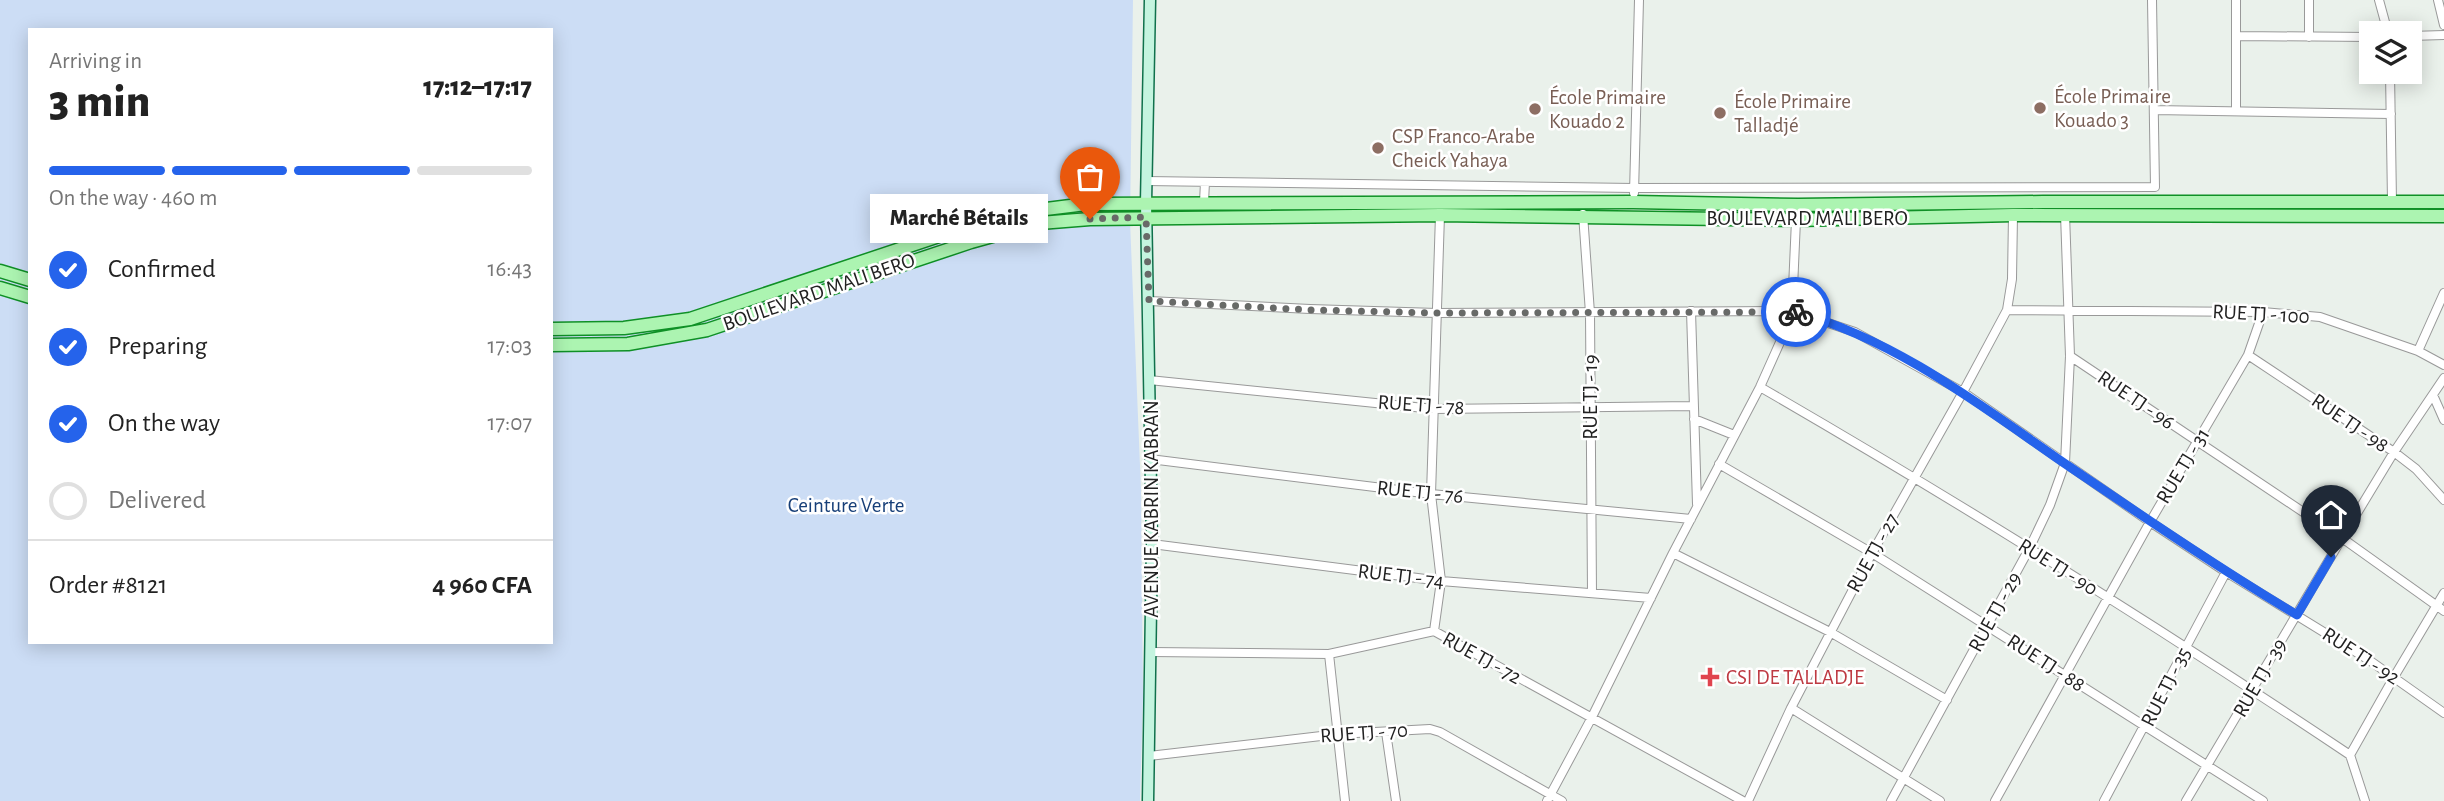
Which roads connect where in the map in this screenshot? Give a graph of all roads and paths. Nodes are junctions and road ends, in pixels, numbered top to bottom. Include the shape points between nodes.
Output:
1 (1150, 0) edge
2 (1639, 0) edge
3 (2152, 0) edge
4 (2236, 0) edge
5 (2309, 0) edge
6 (2379, 0) edge
7 (2438, 0) edge
8 (2385, 21) edge
9 (2444, 25) edge
10 (2444, 35) edge
11 (2236, 36) junction
12 (2422, 36) edge
13 (2309, 37) junction
14 (2359, 37) edge
15 (2390, 84) edge
16 (2154, 110) junction
17 (2236, 110) junction
18 (2391, 114) junction
19 (1146, 181) junction
20 (1205, 182) junction
21 (2043, 186) junction
22 (1634, 195) junction
23 (1204, 202) junction
24 (1582, 202) junction
25 (2043, 202) junction
26 (2064, 202) junction
27 (2392, 202) junction
28 (2444, 202) edge
29 (1146, 203) junction
30 (1440, 215) junction
31 (1583, 215) junction
32 (2013, 215) junction
33 (2444, 216) edge
34 (1146, 217) junction
35 (2065, 217) junction
36 (1796, 220) junction
37 (0, 271) edge
38 (28, 279) edge
39 (0, 288) edge
40 (2444, 293) edge
41 (28, 296) edge
42 (1149, 301) junction
43 (2007, 310) junction
44 (1691, 311) junction
45 (1793, 311) junction
46 (2069, 312) junction
47 (2263, 312) junction
48 (1437, 313) junction
49 (1590, 313) junction
50 (2440, 316) edge
51 (553, 329) edge
52 (553, 345) edge
53 (2418, 351) junction
54 (2248, 355) junction
55 (2070, 356) junction
56 (2444, 365) edge
57 (2444, 378) edge
58 (1149, 380) junction
59 (1760, 387) junction
60 (1963, 392) junction
61 (2433, 395) junction
62 (1693, 406) junction
63 (1434, 409) junction
64 (1590, 409) junction
65 (1694, 419) junction
66 (2444, 420) edge
67 (1734, 435) junction
68 (2197, 441) junction
69 (2394, 452) junction
70 (1150, 458) junction
71 (2065, 463) junction
72 (1719, 464) junction
73 (1915, 477) junction
74 (1431, 494) junction
75 (2444, 500) edge
76 (1698, 507) junction
77 (1590, 510) junction
78 (1691, 519) junction
79 (2150, 522) junction
80 (2342, 538) junction
81 (1152, 544) junction
82 (2029, 549) junction
83 (1673, 553) junction
84 (1872, 553) junction
85 (2226, 572) junction
86 (1441, 581) junction
87 (1592, 593) junction
88 (2444, 593) edge
89 (1651, 598) junction
90 (2108, 598) junction
91 (2437, 604) junction
92 (2444, 611) edge
93 (2297, 615) junction
94 (1988, 626) junction
95 (1434, 631) junction
96 (1830, 632) junction
97 (2186, 648) junction
98 (1151, 653) junction
99 (1329, 654) junction
100 (2064, 675) junction
101 (2393, 677) junction
102 (2253, 690) junction
103 (1947, 699) junction
104 (1791, 708) junction
105 (2444, 713) edge
106 (1591, 719) junction
107 (2146, 726) junction
108 (1386, 732) junction
109 (1338, 734) junction
110 (2350, 755) junction
111 (1149, 756) junction
112 (2208, 766) junction
113 (1902, 778) junction
114 (1549, 798) edge
115 (1148, 801) edge
116 (1345, 801) edge
117 (1396, 801) edge
118 (1562, 801) edge
119 (1745, 801) edge
120 (1891, 801) edge
121 (1940, 801) edge
122 (1994, 801) edge
123 (2104, 801) edge
124 (2186, 801) edge
125 (2263, 801) edge
126 (2365, 801) edge

1 - 19 street, AVENUE KABRIN KABRAN
2 - 22 street
3 - 16 street
4 - 11 street
5 - 13 street
6 - 8 street
7 - 9 street
10 - 12 street
11 - 13 street
11 - 17 street
13 - 14 street
15 - 18 street
16 - 17 street
16 - 21 street via 2155,187
17 - 18 street
18 - 27 street
19 - 20 street
19 - 29 street, AVENUE KABRIN KABRAN
20 - 22 street
20 - 23 street
21 - 22 street
21 - 25 street
22 - 24 main road, BOULEVARD MALI BERO
22 - 25 main road, BOULEVARD MALI BERO via 1798,205
23 - 24 main road, BOULEVARD MALI BERO
23 - 29 main road, BOULEVARD MALI BERO
24 - 31 street, RUE TJ - 19
25 - 26 main road, BOULEVARD MALI BERO
26 - 27 main road, BOULEVARD MALI BERO
26 - 35 street, RUE TJ - 29
27 - 28 main road, BOULEVARD MALI BERO
29 - 34 street, AVENUE KABRIN KABRAN
29 - 51 main road, BOULEVARD MALI BERO via 1086,204 1002,216 690,319 624,328
30 - 31 main road, BOULEVARD MALI BERO
30 - 34 main road, BOULEVARD MALI BERO
30 - 48 street
31 - 36 main road, BOULEVARD MALI BERO
31 - 49 street, RUE TJ - 19
32 - 35 main road, BOULEVARD MALI BERO
32 - 36 main road, BOULEVARD MALI BERO
32 - 43 street, RUE TJ - 27
33 - 35 main road, BOULEVARD MALI BERO
34 - 42 street, AVENUE KABRIN KABRAN
34 - 52 main road, BOULEVARD MALI BERO via 1040,223 707,330 628,344
35 - 46 street, RUE TJ - 29
36 - 45 street
37 - 38 main road
39 - 41 main road
40 - 50 street
42 - 48 street, RUE TJ - 92
42 - 58 street, AVENUE KABRIN KABRAN
43 - 46 street
43 - 60 street, RUE TJ - 27
44 - 45 street, RUE TJ - 92
44 - 49 street, RUE TJ - 92
44 - 62 street
45 - 59 street
45 - 60 street, RUE TJ - 92 via 1855,331
46 - 47 street, RUE TJ - 100
46 - 55 street, RUE TJ - 29
47 - 53 street, RUE TJ - 100 via 2337,321
47 - 54 street, RUE TJ - 31
48 - 49 street, RUE TJ - 92
48 - 63 street
49 - 64 street, RUE TJ - 19
50 - 53 street
53 - 56 street, RUE TJ - 100
54 - 68 street, RUE TJ - 31
54 - 69 street, RUE TJ - 98
55 - 68 street, RUE TJ - 96
55 - 71 street, RUE TJ - 29
57 - 61 street, RUE TJ - 39
58 - 63 street, RUE TJ - 78
58 - 70 street, AVENUE KABRIN KABRAN
59 - 67 street
59 - 73 street, RUE TJ - 90
60 - 71 street, RUE TJ - 92
60 - 73 street, RUE TJ - 27
61 - 66 street
61 - 69 street, RUE TJ - 39
62 - 64 street, RUE TJ - 78
62 - 65 street
63 - 64 street, RUE TJ - 78
63 - 74 street
64 - 77 street, RUE TJ - 19
65 - 67 street
65 - 76 street
67 - 72 street
68 - 79 street, RUE TJ - 31
68 - 80 street, RUE TJ - 96
69 - 75 street, RUE TJ - 98 via 2417,469
69 - 80 street, RUE TJ - 39
70 - 74 street, RUE TJ - 76
70 - 81 street, AVENUE KABRIN KABRAN
71 - 79 street, RUE TJ - 92
71 - 82 street, RUE TJ - 29
72 - 76 street
72 - 84 street, RUE TJ - 88
73 - 82 street, RUE TJ - 90
73 - 84 street, RUE TJ - 27
74 - 77 street, RUE TJ - 76
74 - 86 street
76 - 78 street
77 - 78 street, RUE TJ - 76
77 - 87 street, RUE TJ - 19
78 - 83 street
79 - 85 street, RUE TJ - 92
79 - 90 street, RUE TJ - 31
80 - 91 street, RUE TJ - 96
80 - 93 street, RUE TJ - 39
81 - 86 street, RUE TJ - 74
81 - 98 street, AVENUE KABRIN KABRAN
82 - 90 street, RUE TJ - 90
82 - 94 street, RUE TJ - 29
83 - 89 street
83 - 96 street
84 - 94 street, RUE TJ - 88
84 - 96 street, RUE TJ - 27
85 - 93 street, RUE TJ - 92
85 - 97 street, RUE TJ - 35
86 - 87 street, RUE TJ - 74
86 - 95 street
87 - 89 street, RUE TJ - 74
88 - 91 street
89 - 106 street
90 - 97 street, RUE TJ - 90
90 - 100 street, RUE TJ - 31
91 - 92 street, RUE TJ - 96
91 - 101 street
93 - 101 street, RUE TJ - 92
93 - 102 street, RUE TJ - 39
94 - 100 street, RUE TJ - 88
94 - 103 street, RUE TJ - 29
95 - 99 street, RUE TJ - 72
95 - 106 street, RUE TJ - 72
96 - 103 street
96 - 104 street, RUE TJ - 27
97 - 102 street, RUE TJ - 90
97 - 107 street, RUE TJ - 35
98 - 99 street, RUE TJ - 72
98 - 111 street, AVENUE KABRIN KABRAN
99 - 109 street
100 - 107 street, RUE TJ - 88
100 - 122 street, RUE TJ - 31
101 - 105 street, RUE TJ - 92
101 - 110 street
102 - 110 street, RUE TJ - 90
102 - 112 street, RUE TJ - 39
103 - 113 street, RUE TJ - 29
104 - 113 street
104 - 119 street, RUE TJ - 27
106 - 114 street
106 - 119 street, RUE TJ - 72
107 - 112 street, RUE TJ - 88
107 - 123 street, RUE TJ - 35
108 - 109 street, RUE TJ - 70
108 - 114 street, RUE TJ - 70 via 1440,732
108 - 117 street
109 - 111 street, RUE TJ - 70
109 - 116 street
110 - 126 street
111 - 115 street, AVENUE KABRIN KABRAN
112 - 124 street, RUE TJ - 39
112 - 125 street, RUE TJ - 88
113 - 120 street, RUE TJ - 29
113 - 121 street
114 - 118 street, RUE TJ - 70

